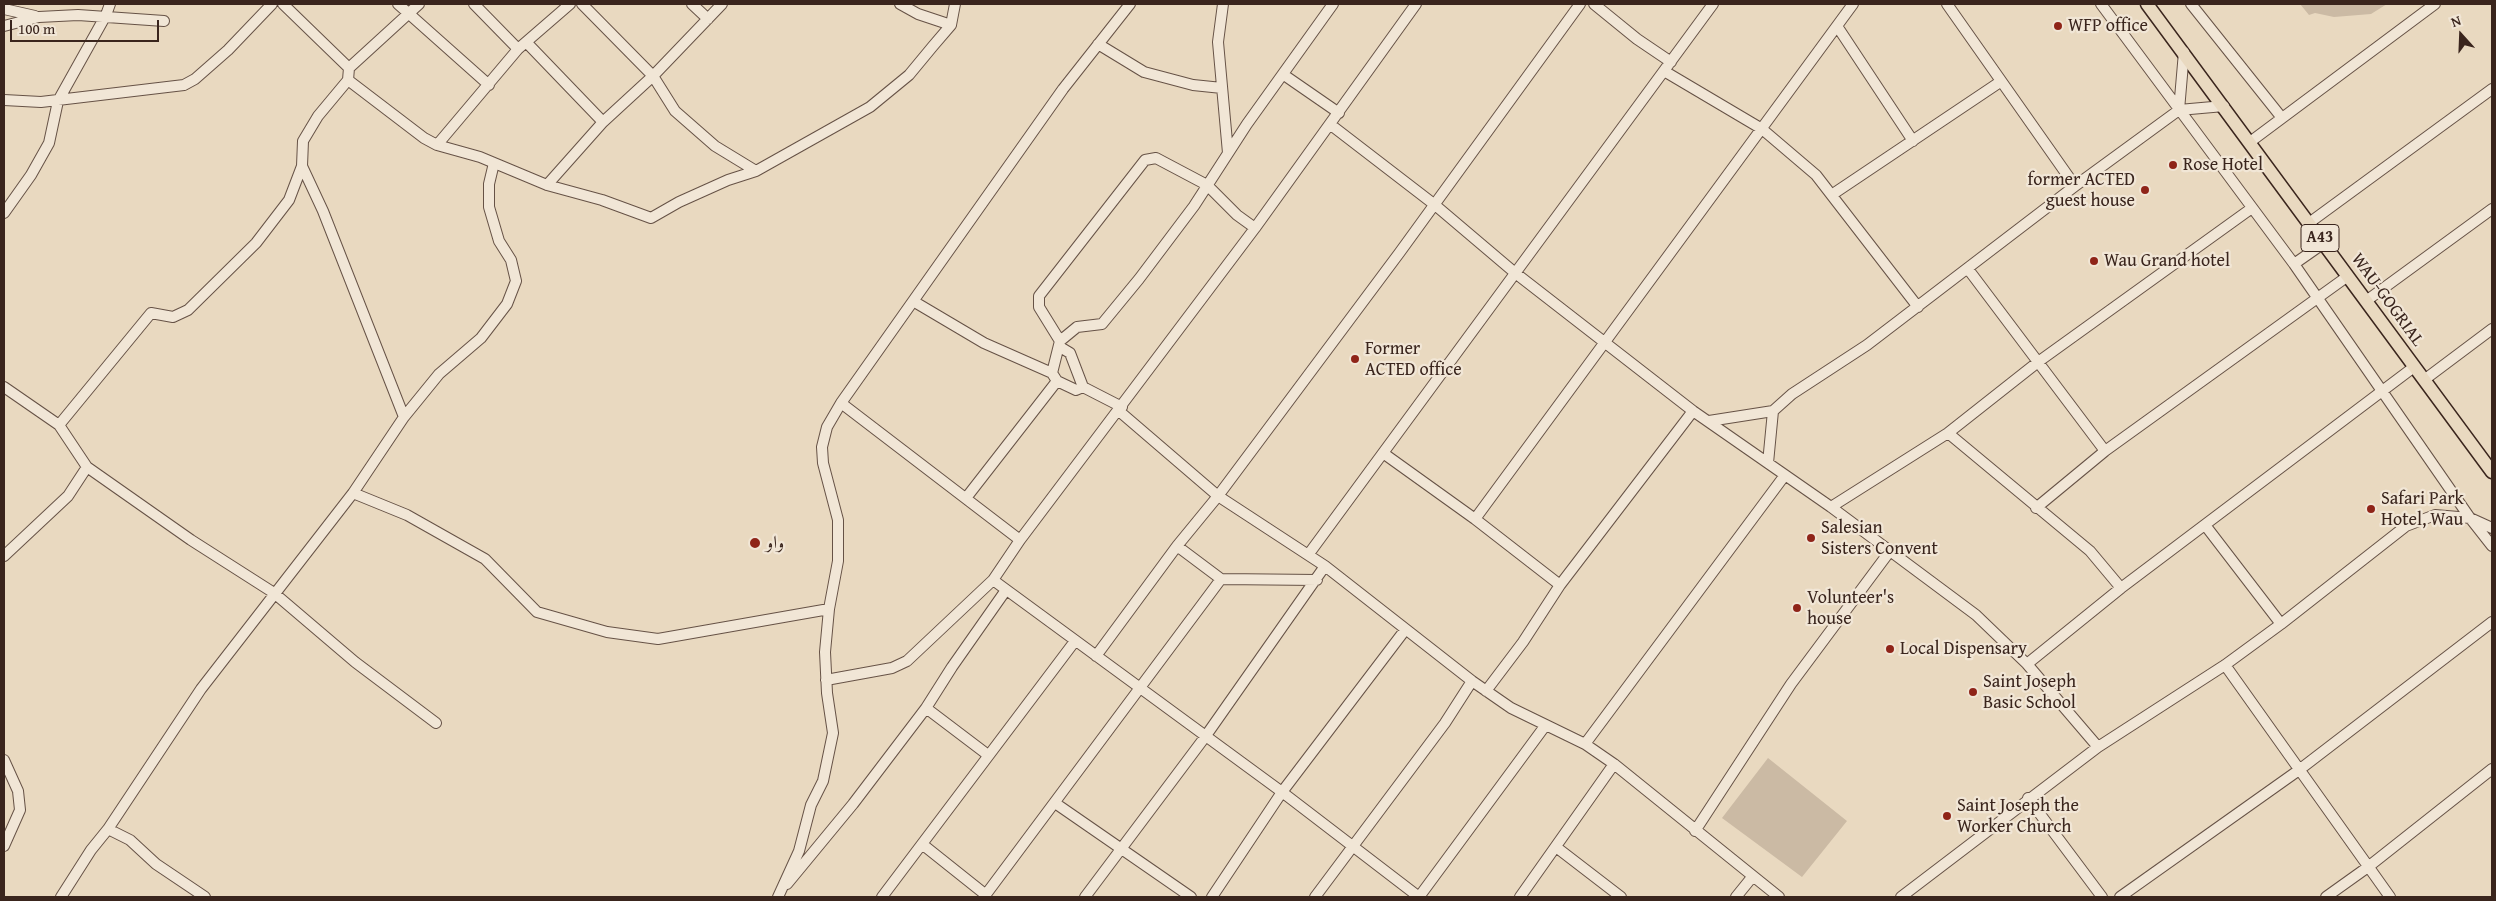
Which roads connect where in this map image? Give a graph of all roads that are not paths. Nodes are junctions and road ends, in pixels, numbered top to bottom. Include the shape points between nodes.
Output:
1 (110, 4) edge
2 (272, 4) edge
3 (283, 4) edge
4 (398, 4) edge
5 (419, 4) edge
6 (474, 4) edge
7 (570, 4) edge
8 (582, 4) edge
9 (692, 4) edge
10 (722, 4) edge
11 (900, 4) edge
12 (955, 4) edge
13 (1130, 4) edge
14 (1223, 4) edge
15 (1332, 4) edge
16 (1416, 4) edge
17 (1580, 4) edge
18 (1594, 4) edge
19 (1714, 4) edge
20 (1853, 4) edge
21 (1947, 4) edge
22 (2101, 4) edge
23 (2147, 4) edge
24 (2192, 4) edge
25 (2435, 4) edge
26 (4, 8) edge
27 (409, 13) junction
28 (106, 15) junction
29 (38, 17) junction
30 (708, 19) junction
31 (164, 21) dead end
32 (951, 25) junction
33 (4, 26) edge
34 (1837, 26) junction
35 (1098, 44) junction
36 (523, 46) junction
37 (2184, 52) junction
38 (1671, 62) junction
39 (349, 68) junction
40 (1664, 71) junction
41 (1284, 75) junction
42 (652, 76) junction
43 (348, 80) junction
44 (2000, 82) junction
45 (489, 84) junction
46 (1222, 88) junction
47 (2492, 89) edge
48 (4, 100) edge
49 (58, 101) junction
50 (2224, 106) junction
51 (2179, 110) junction
52 (1339, 113) junction
53 (2282, 118) junction
54 (603, 122) junction
55 (1331, 125) junction
56 (1762, 129) junction
57 (1913, 141) junction
58 (2250, 142) junction
59 (437, 145) junction
60 (1228, 153) junction
61 (494, 163) junction
62 (302, 166) junction
63 (756, 171) junction
64 (547, 185) junction
65 (1207, 185) junction
66 (2075, 186) junction
67 (1833, 194) junction
68 (1435, 205) junction
69 (2252, 208) junction
70 (2492, 209) edge
71 (4, 213) edge
72 (2309, 223) junction
73 (1255, 228) junction
74 (2324, 243) junction
75 (2294, 264) junction
76 (1968, 269) junction
77 (1514, 272) junction
78 (2348, 276) junction
79 (2318, 298) junction
80 (914, 301) junction
81 (2366, 301) junction
82 (1918, 307) junction
83 (2492, 329) edge
84 (1605, 341) junction
85 (1060, 344) junction
86 (2038, 362) junction
87 (2414, 367) junction
88 (1054, 377) junction
89 (2424, 380) junction
90 (1083, 386) junction
91 (4, 387) edge
92 (2383, 391) junction
93 (842, 403) junction
94 (1121, 409) junction
95 (1693, 411) junction
96 (1773, 411) junction
97 (404, 417) junction
98 (1709, 421) junction
99 (59, 425) junction
100 (1948, 433) junction
101 (2105, 452) junction
102 (1383, 453) junction
103 (1768, 463) junction
104 (87, 467) junction
105 (2492, 472) edge
106 (1785, 475) junction
107 (352, 493) junction
108 (1218, 496) junction
109 (966, 498) junction
110 (1832, 507) junction
111 (2036, 508) junction
112 (2470, 518) junction
113 (1475, 519) junction
114 (2205, 525) junction
115 (2492, 528) edge
116 (1020, 540) junction
117 (1177, 546) junction
118 (2492, 546) edge
119 (1890, 551) junction
120 (1308, 555) junction
121 (4, 556) edge
122 (1325, 566) junction
123 (1221, 579) junction
124 (993, 580) junction
125 (1318, 580) junction
126 (1560, 585) junction
127 (2121, 588) junction
128 (1006, 590) junction
129 (274, 594) junction
130 (829, 610) junction
131 (2492, 622) edge
132 (2281, 624) junction
133 (1405, 630) junction
134 (1075, 641) junction
135 (1096, 656) junction
136 (2027, 664) junction
137 (2225, 665) junction
138 (826, 680) junction
139 (1472, 681) junction
140 (1140, 688) junction
141 (1486, 691) junction
142 (926, 708) junction
143 (436, 723) dead end
144 (1545, 726) junction
145 (1205, 737) junction
146 (1586, 744) junction
147 (2098, 747) junction
148 (988, 755) junction
149 (4, 760) edge
150 (1614, 764) junction
151 (2492, 769) edge
152 (2299, 770) junction
153 (1282, 792) junction
154 (2028, 798) junction
155 (1055, 803) junction
156 (108, 829) junction
157 (1695, 831) junction
158 (922, 844) junction
159 (1352, 845) junction
160 (4, 846) edge
161 (1556, 847) junction
162 (1120, 850) junction
163 (2368, 867) junction
164 (1753, 876) junction
165 (778, 896) edge
166 (985, 896) edge
167 (61, 897) edge
168 (205, 897) edge
169 (882, 897) edge
170 (1085, 897) edge
171 (1191, 897) edge
172 (1212, 897) edge
173 (1314, 897) edge
174 (1419, 897) edge
175 (1520, 897) edge
176 (1620, 897) edge
177 (1736, 897) edge
178 (1779, 897) edge
179 (1901, 897) edge
180 (2102, 897) edge
181 (2120, 897) edge
182 (2326, 897) edge
183 (2390, 897) edge

1 - 28 street
2 - 49 street via 228,50 195,79 184,84
3 - 39 street
4 - 27 street
5 - 27 street
6 - 36 street
7 - 36 street
8 - 42 street
9 - 30 street
10 - 30 street
11 - 32 street
12 - 32 street
13 - 35 street
14 - 46 street via 1218,42
15 - 41 street
16 - 52 street
17 - 68 street
18 - 38 street
19 - 38 street
20 - 34 street
21 - 44 street
22 - 51 street
23 - 37 main road, WAU-GOGRIAL / A43
24 - 53 street
25 - 53 street
26 - 29 street
27 - 39 street
27 - 45 street
28 - 29 street
28 - 31 street
28 - 49 street
29 - 33 street
30 - 42 street
32 - 63 street via 909,75 870,106
34 - 56 street
34 - 57 street
35 - 46 street via 1144,72 1193,85
35 - 80 street via 1063,88
36 - 45 street
36 - 54 street
37 - 50 main road, WAU-GOGRIAL / A43
37 - 51 street
38 - 40 street
39 - 43 street
40 - 56 street
40 - 77 street
41 - 52 street
41 - 60 street
42 - 54 street
42 - 63 street via 675,111 715,146
43 - 59 street
43 - 62 street via 318,116 303,141
44 - 57 street
44 - 66 street
45 - 59 street
46 - 60 street
47 - 72 street
48 - 49 street
49 - 71 street via 50,143
50 - 51 street
50 - 58 main road, WAU-GOGRIAL / A43
51 - 66 street
51 - 69 street
52 - 55 street
53 - 58 street
54 - 64 street
55 - 68 street
55 - 73 street
56 - 67 street via 1816,174
56 - 84 street
57 - 67 street
58 - 72 main road, WAU-GOGRIAL / A43
59 - 61 street
60 - 65 street
61 - 64 street
61 - 97 street via 488,207 499,241 512,260 516,281 507,304 481,338 439,374
62 - 97 street via 323,211
62 - 99 street via 289,200 256,243 188,310 173,317 151,313
63 - 64 street via 728,180 651,218
65 - 73 street
65 - 85 street via 1102,324 1077,327
65 - 85 street via 1156,158 1149,158 1141,164 1039,296 1039,307
66 - 76 street
67 - 82 street
68 - 77 street
68 - 108 street
69 - 75 street
69 - 86 street
70 - 81 street
72 - 74 main road, WAU-GOGRIAL / A43
73 - 94 street
74 - 75 street
74 - 78 main road, WAU-GOGRIAL / A43
75 - 79 street
76 - 82 street
76 - 86 street
77 - 84 street
77 - 102 street
78 - 79 street
78 - 81 main road, WAU-GOGRIAL / A43
79 - 92 street
79 - 101 street
80 - 88 street via 984,343
80 - 93 street
81 - 87 main road, WAU-GOGRIAL / A43
82 - 96 street via 1792,394
83 - 89 street
84 - 95 street
84 - 113 street
85 - 88 street
85 - 90 street via 1070,353
86 - 100 street
86 - 101 street
87 - 89 main road, WAU-GOGRIAL / A43
87 - 92 street
88 - 90 street via 1076,390
88 - 109 street
89 - 105 main road, WAU-GOGRIAL / A43
90 - 94 street
91 - 99 street
92 - 112 street
92 - 114 street
93 - 109 street
93 - 130 street via 827,427 822,447 838,520 838,561
94 - 108 street
94 - 116 street
95 - 98 street
95 - 126 street
96 - 98 street
96 - 103 street
97 - 107 street
98 - 103 street
99 - 104 street
100 - 110 street
100 - 111 street
101 - 111 street
102 - 113 street
102 - 120 street
103 - 106 street
104 - 121 street via 68,496
104 - 129 street
106 - 110 street
106 - 146 street
107 - 129 street
107 - 130 street via 407,515 485,559 537,612 607,632 658,639
108 - 117 street
108 - 120 street
109 - 116 street
110 - 119 street
111 - 127 street via 2090,550
112 - 115 street
112 - 118 street
112 - 132 street via 2435,515 2406,526
113 - 126 street
114 - 127 street
114 - 132 street
116 - 124 street
117 - 123 street
117 - 135 street
119 - 136 street via 1976,615
119 - 157 street via 1791,684
120 - 122 street
122 - 125 street
122 - 133 street
123 - 125 street
123 - 140 street
124 - 128 street
124 - 138 street via 907,660 892,668
125 - 145 street
126 - 141 street
127 - 136 street
128 - 134 street
128 - 142 street
129 - 143 street via 355,662
129 - 156 street via 201,689
130 - 138 street
131 - 152 street
132 - 137 street
133 - 139 street
133 - 153 street
134 - 135 street
134 - 148 street
135 - 140 street
136 - 147 street
137 - 147 street
137 - 152 street
138 - 165 street via 833,733 827,768 811,805 798,851
139 - 141 street
139 - 159 street
140 - 145 street
140 - 155 street
141 - 144 street
142 - 148 street
142 - 165 street
144 - 146 street
144 - 174 street
145 - 153 street
145 - 162 street
146 - 150 street
147 - 154 street
148 - 158 street
149 - 160 street via 18,791 20,810
150 - 157 street
150 - 161 street
151 - 163 street
152 - 163 street
152 - 181 street
153 - 159 street
153 - 172 street
154 - 179 street
154 - 180 street
155 - 162 street
155 - 166 street
156 - 167 street
156 - 168 street via 130,840 156,864
157 - 164 street
158 - 166 street
158 - 169 street
159 - 173 street
159 - 174 street
161 - 175 street
161 - 176 street
162 - 170 street
162 - 171 street
163 - 182 street
163 - 183 street
164 - 177 street
164 - 178 street

